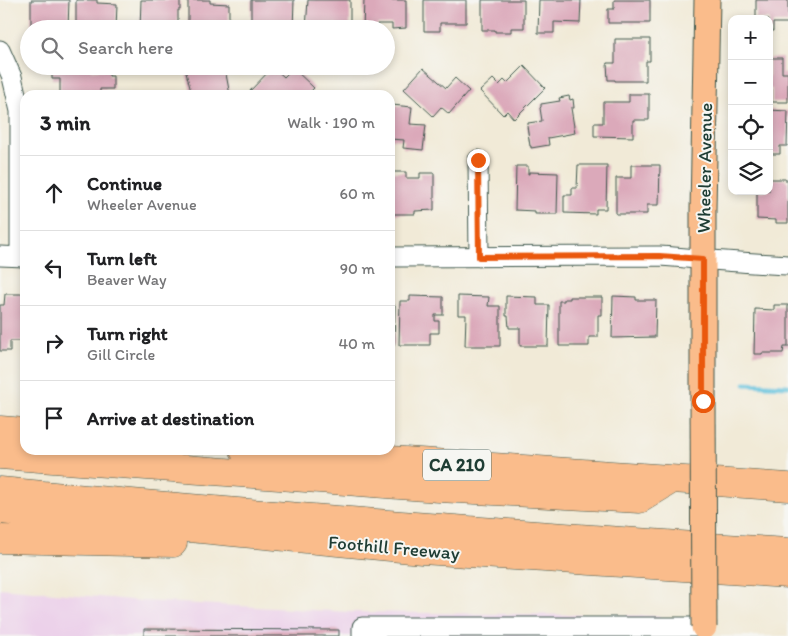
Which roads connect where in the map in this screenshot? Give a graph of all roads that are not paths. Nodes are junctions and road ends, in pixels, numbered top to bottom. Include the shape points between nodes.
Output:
1 (707, 0) edge
2 (0, 50) edge
3 (20, 111) edge
4 (478, 160) dead end
5 (0, 256) edge
6 (20, 257) edge
7 (479, 257) junction
8 (395, 258) edge
9 (703, 259) junction
10 (788, 265) edge
11 (0, 430) edge
12 (20, 432) edge
13 (0, 455) edge
14 (315, 455) edge
15 (671, 480) junction
16 (788, 487) edge
17 (0, 491) edge
18 (0, 510) edge
19 (0, 539) edge
20 (422, 550) junction
21 (788, 552) edge
22 (788, 574) edge
23 (703, 631) edge
24 (362, 636) edge

1 - 9 main road, Wheeler Avenue
2 - 3 street via 12,77
4 - 7 street
5 - 6 street
7 - 8 street
7 - 9 street via 659,256
9 - 10 street
9 - 23 main road, Wheeler Avenue, bridge
11 - 12 highway
13 - 15 highway via 439,488 640,498
14 - 15 highway, CA 210
15 - 16 highway, CA 210
17 - 21 highway via 371,523
18 - 20 highway, Foothill Freeway
19 - 20 highway
20 - 22 highway, Foothill Freeway
23 - 24 street via 362,627

